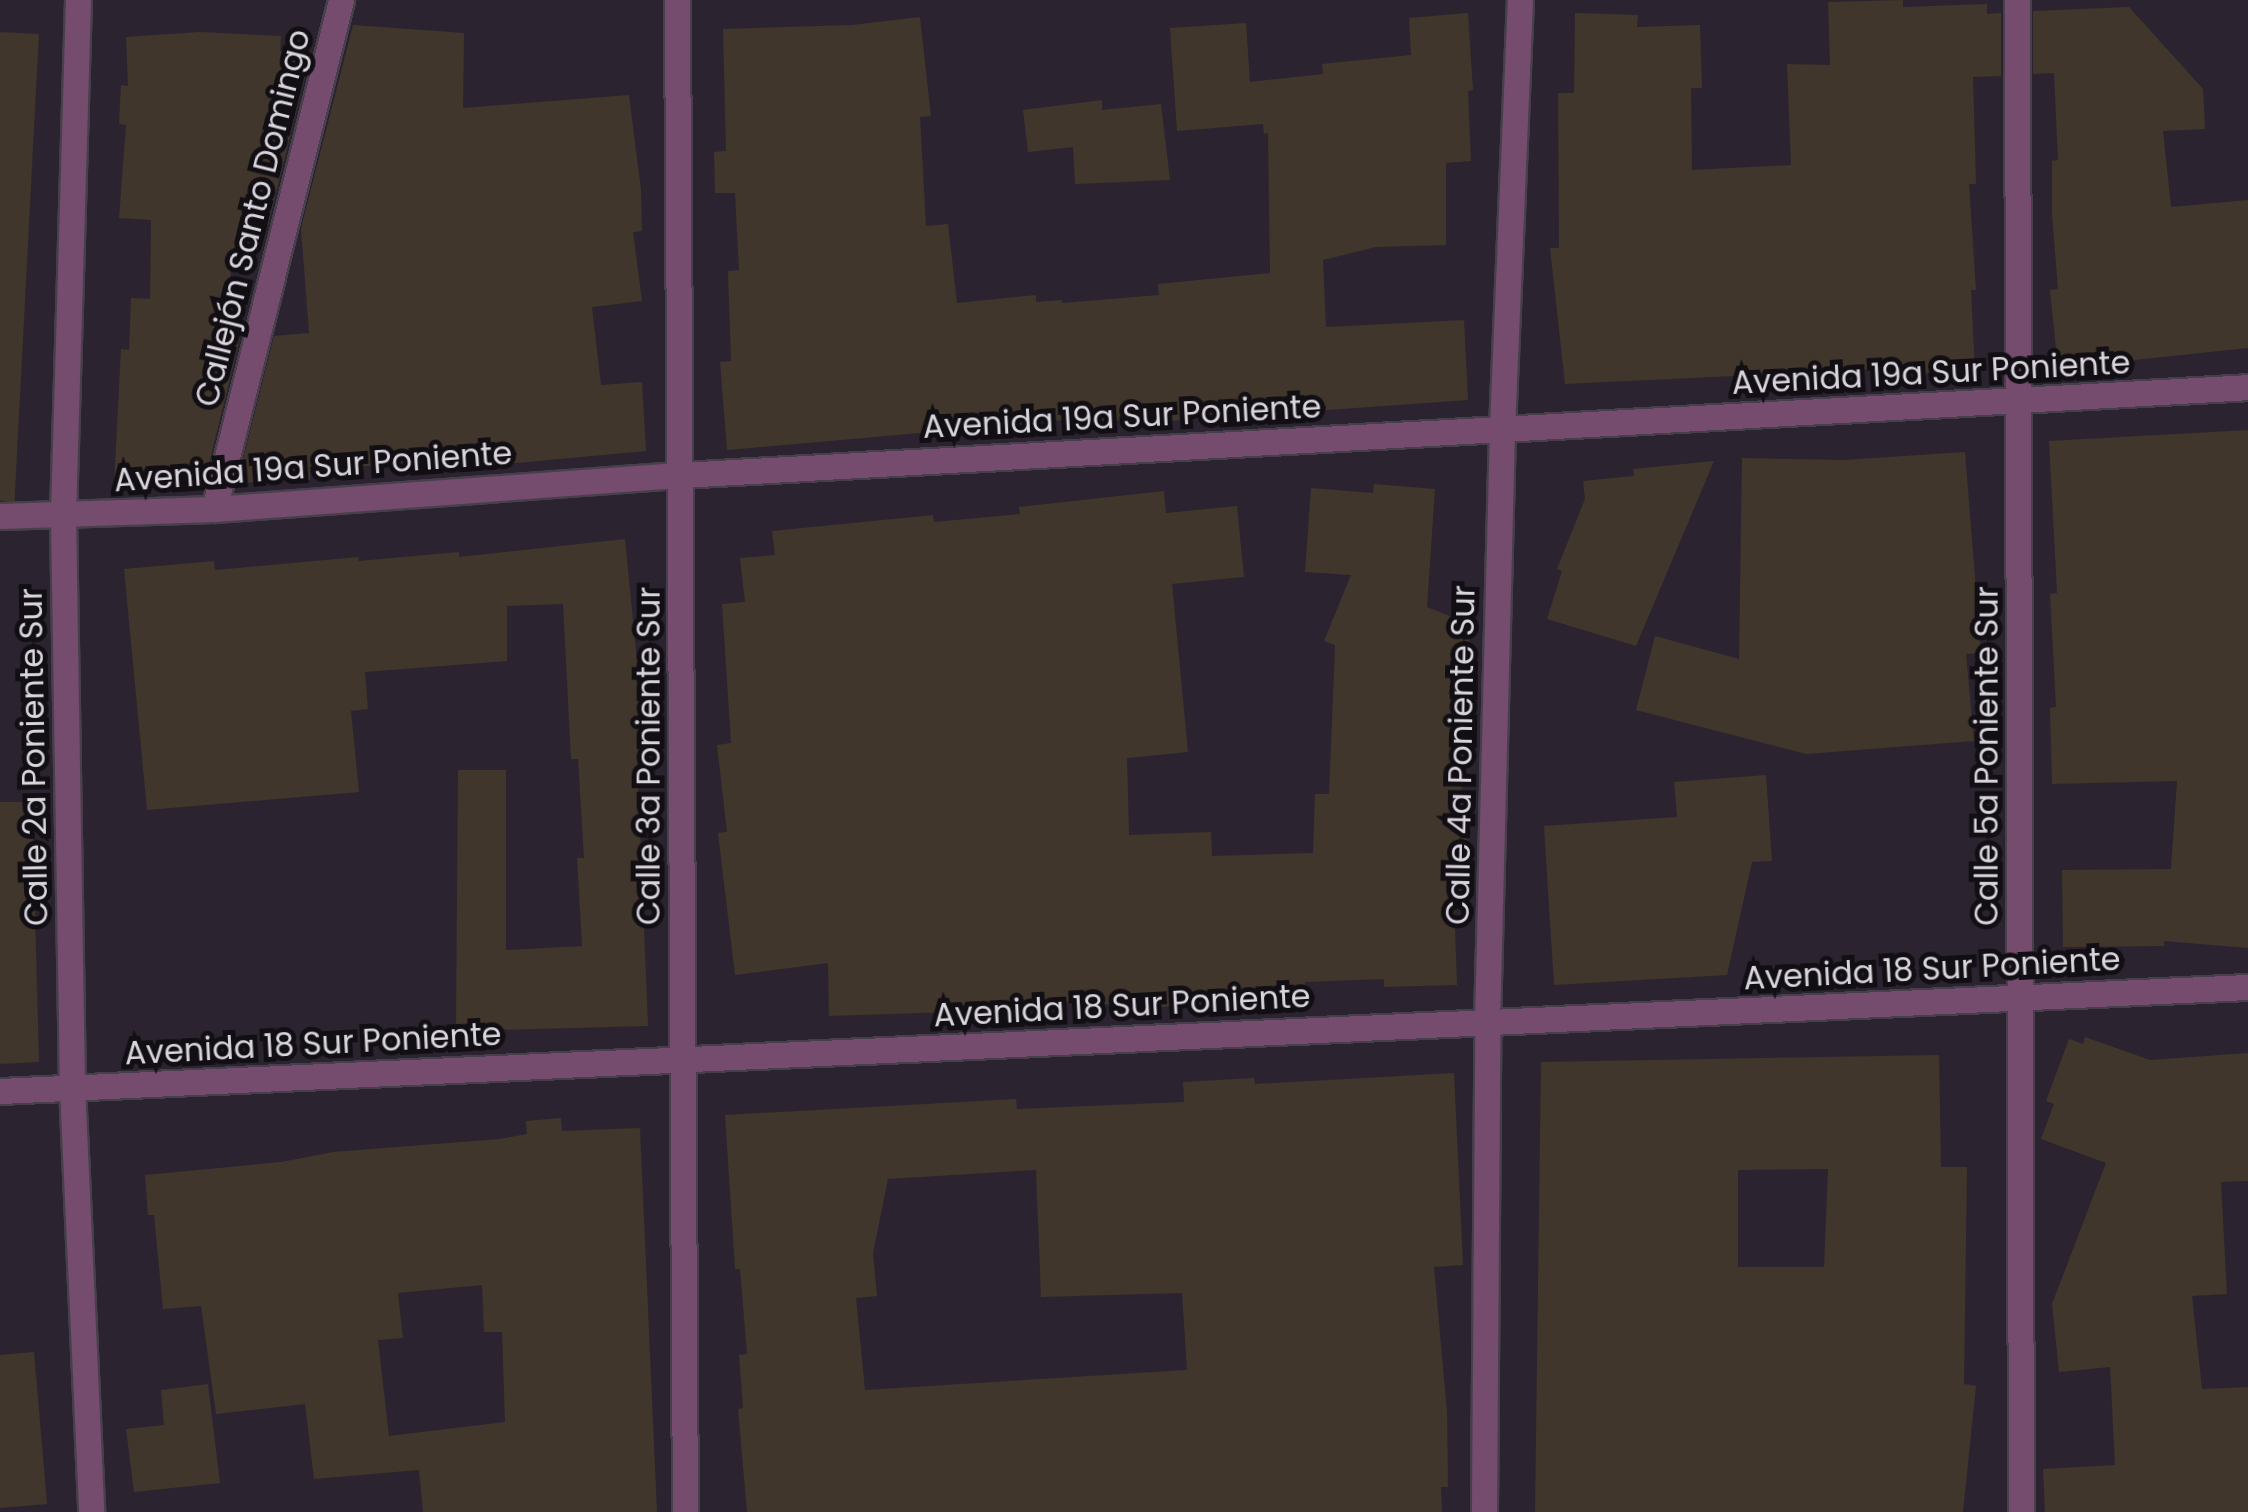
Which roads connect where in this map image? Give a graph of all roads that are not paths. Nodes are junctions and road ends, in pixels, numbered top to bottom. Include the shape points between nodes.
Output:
1 (78, 0) edge
2 (340, 0) edge
3 (677, 0) edge
4 (1520, 0) edge
5 (2017, 0) edge
6 (2248, 386) edge
7 (2018, 402) junction
8 (1502, 428) junction
9 (681, 475) junction
10 (214, 510) junction
11 (63, 514) junction
12 (0, 516) edge
13 (2248, 987) edge
14 (2020, 998) junction
15 (1488, 1022) junction
16 (682, 1060) junction
17 (72, 1087) junction
18 (0, 1090) edge
19 (91, 1512) edge
20 (685, 1512) edge
21 (1484, 1512) edge
22 (2021, 1512) edge

1 - 11 street, Calle 2a Poniente Sur
2 - 10 street, Callejón Santo Domingo
3 - 9 street, Calle 3a Poniente Sur
4 - 8 street, Calle 4a Poniente Sur
5 - 7 street, Calle 5a Poniente Sur
6 - 7 street, Avenida 19a Sur Poniente
7 - 8 street, Avenida 19a Sur Poniente
7 - 14 street, Calle 5a Poniente Sur
8 - 9 street, Avenida 19a Sur Poniente
8 - 15 street, Calle 4a Poniente Sur
9 - 10 street, Avenida 19a Sur Poniente
9 - 16 street, Calle 3a Poniente Sur
10 - 11 street, Avenida 19a Sur Poniente
11 - 12 street, Avenida 19a Sur Poniente
11 - 17 street, Calle 2a Poniente Sur
13 - 14 street, Avenida 18 Sur Poniente
14 - 15 street, Avenida 18 Sur Poniente
14 - 22 street, Calle 5a Poniente Sur
15 - 16 street, Avenida 18 Sur Poniente
15 - 21 street, Calle 4a Poniente Sur
16 - 17 street, Avenida 18 Sur Poniente
16 - 20 street, Calle 3a Poniente Sur
17 - 18 street, Avenida 18 Sur Poniente
17 - 19 street, Calle 2a Poniente Sur

